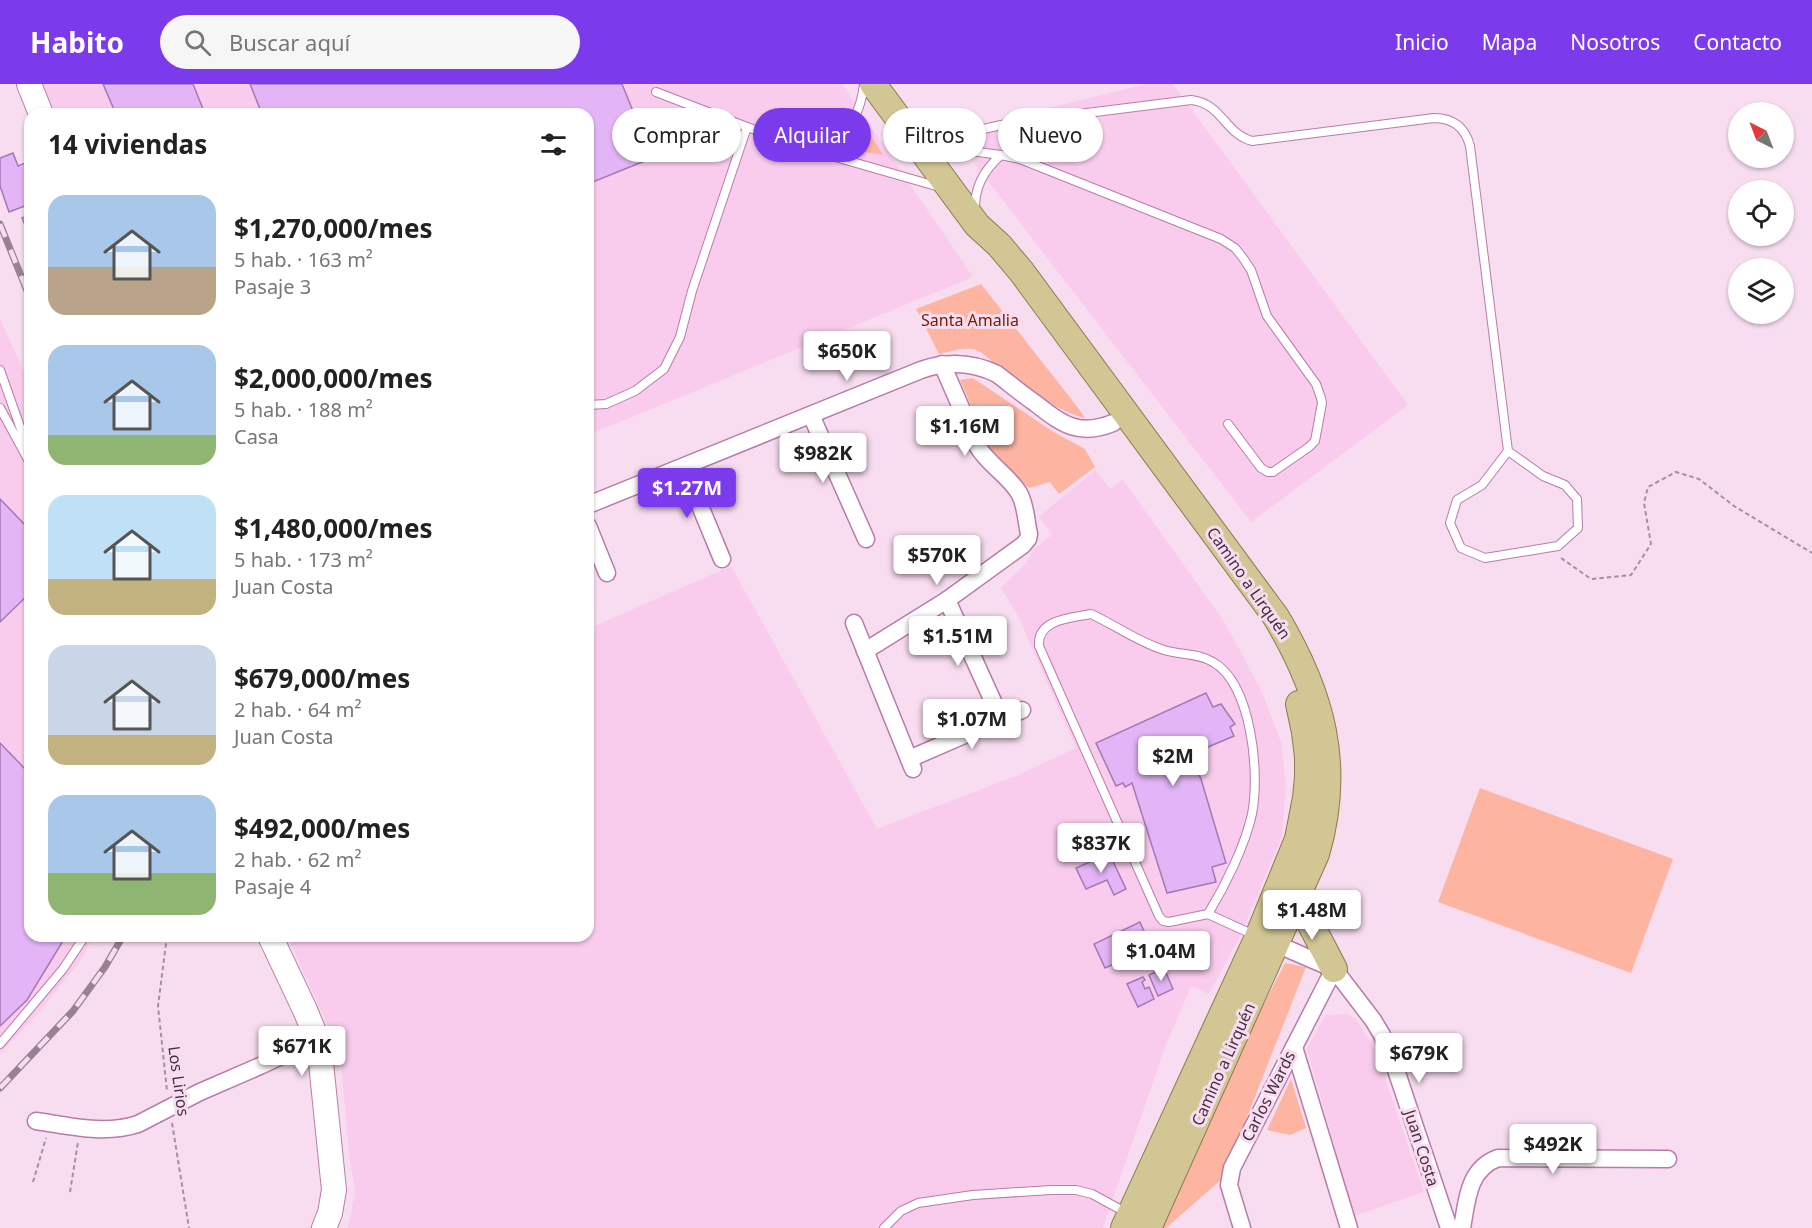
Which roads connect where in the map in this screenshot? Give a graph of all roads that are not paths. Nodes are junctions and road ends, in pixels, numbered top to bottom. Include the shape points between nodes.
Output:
1 (29, 84) edge
2 (864, 84) edge
3 (873, 84) edge
4 (656, 92) dead end
5 (39, 108) edge
6 (859, 108) edge
7 (891, 108) edge
8 (747, 127) junction
9 (753, 129) edge
10 (986, 129) edge
11 (998, 158) edge
12 (853, 162) edge
13 (930, 162) edge
14 (1028, 162) edge
15 (952, 191) junction
16 (977, 225) junction
17 (942, 364) junction
18 (0, 370) edge
19 (594, 405) edge
20 (0, 408) edge
21 (811, 415) junction
22 (1113, 423) junction
23 (1228, 424) dead end
24 (24, 438) edge
25 (1508, 451) junction
26 (24, 452) edge
27 (684, 467) junction
28 (594, 503) edge
29 (866, 539) dead end
30 (594, 541) edge
31 (722, 559) dead end
32 (607, 573) dead end
33 (947, 600) junction
34 (854, 623) dead end
35 (865, 651) junction
36 (1022, 710) dead end
37 (1001, 719) junction
38 (1300, 892) junction
39 (1208, 914) junction
40 (1267, 941) junction
41 (80, 942) edge
42 (273, 942) edge
43 (1334, 969) junction
44 (317, 1039) junction
45 (0, 1044) edge
46 (1294, 1047) junction
47 (43, 1122) road end
48 (1668, 1159) dead end
49 (1134, 1224) edge
50 (324, 1228) edge
51 (884, 1228) edge
52 (1242, 1228) edge
53 (1348, 1228) edge
54 (1449, 1228) edge
55 (1462, 1228) edge

1 - 5 street
2 - 6 lane
3 - 7 main road, Camino a Lirquén
4 - 8 lane
8 - 9 lane
8 - 19 lane via 680,337 664,369 635,391 606,404
10 - 25 lane via 1191,100 1212,107 1239,136 1252,141 1434,118 1450,120 1462,128 1470,146
11 - 16 lane via 979,182 975,203
12 - 15 lane
13 - 15 main road, Camino a Lirquén
14 - 23 lane via 1235,248 1251,270 1267,316 1316,384 1322,404 1312,444 1273,472 1261,468
15 - 16 main road, Camino a Lirquén
16 - 22 main road, Camino a Lirquén via 1007,280
16 - 38 main road, Camino a Lirquén via 1021,270 1262,596 1307,675 1325,742 1328,788 1322,833
17 - 21 street
17 - 22 street via 987,369 1056,420 1073,428 1092,429
17 - 33 street via 978,447 1021,497 1029,534 1023,545
18 - 24 lane
20 - 26 lane
21 - 27 street
21 - 29 street
22 - 40 main road, Camino a Lirquén via 1265,629 1285,666 1300,708 1308,757 1303,818
25 - 25 lane via 1543,476 1565,485 1577,499 1578,528 1558,546 1485,558 1461,548 1450,523 1458,500 1482,484
27 - 28 street
27 - 31 street
30 - 32 street
33 - 35 street
33 - 37 street
34 - 35 street
35 - 37 street via 911,764
36 - 37 street
38 - 40 main road, Camino a Lirquén
38 - 43 main road via 1306,915
39 - 39 lane via 1169,922 1159,916 1039,645 1040,633 1046,625 1091,614 1164,650 1214,662 1230,678 1244,707 1252,740 1254,797 1252,815 1236,859
39 - 40 lane
40 - 43 street, Juan Costa
40 - 49 main road, Camino a Lirquén
41 - 45 lane via 63,969
42 - 44 street
43 - 46 street, Carlos Wards
43 - 54 street, Juan Costa via 1365,1007 1386,1043
44 - 47 street via 138,1124 117,1130
44 - 50 street via 334,1190
46 - 52 street, Carlos Wards via 1230,1173 1229,1185
46 - 53 street
48 - 55 street via 1491,1160 1471,1183
49 - 51 lane via 1092,1194 1051,1190 918,1203 901,1211

